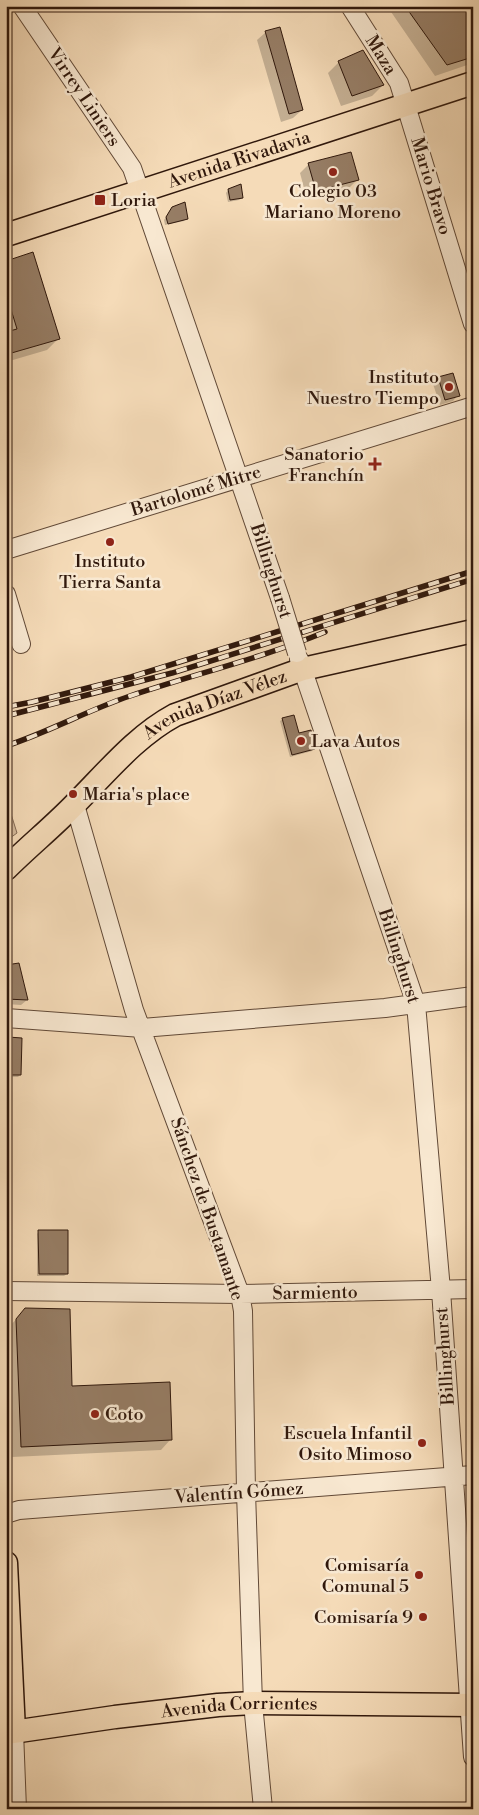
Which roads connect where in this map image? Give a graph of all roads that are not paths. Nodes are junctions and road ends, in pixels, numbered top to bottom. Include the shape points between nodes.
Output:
1 (22, 6) edge
2 (350, 6) edge
3 (473, 83) edge
4 (406, 106) junction
5 (141, 192) junction
6 (6, 235) edge
7 (473, 324) edge
8 (473, 406) edge
9 (240, 477) junction
10 (6, 550) edge
11 (6, 594) edge
12 (473, 631) edge
13 (21, 644) dead end
14 (300, 661) junction
15 (75, 805) junction
16 (6, 869) edge
17 (473, 996) edge
18 (416, 1004) junction
19 (6, 1018) edge
20 (142, 1028) junction
21 (473, 1289) edge
22 (6, 1290) edge
23 (441, 1290) junction
24 (240, 1294) junction
25 (473, 1475) edge
26 (453, 1477) junction
27 (246, 1492) junction
28 (6, 1514) edge
29 (6, 1563) edge
30 (253, 1703) junction
31 (470, 1705) edge
32 (10, 1732) edge
33 (473, 1757) edge
34 (17, 1809) edge
35 (263, 1809) edge

1 - 5 street, Virrey Liniers via 132,168
2 - 4 street, Maza via 399,83
3 - 4 main road, Avenida Rivadavia
4 - 5 main road, Avenida Rivadavia
4 - 7 street, Mario Bravo
5 - 6 main road, Avenida Rivadavia
5 - 9 street, Billinghurst
8 - 9 street, Bartolomé Mitre
9 - 10 street, Bartolomé Mitre
9 - 14 street, Billinghurst, bridge
11 - 13 street
12 - 14 main road, Avenida Díaz Vélez
14 - 15 main road, Avenida Díaz Vélez via 159,724
14 - 18 street, Billinghurst
15 - 16 main road, Avenida Díaz Vélez
15 - 20 street, Sánchez de Bustamante
17 - 18 street
18 - 20 street
18 - 23 street, Billinghurst
19 - 20 street
20 - 24 street, Sánchez de Bustamante
21 - 23 street, Sarmiento
22 - 24 street, Sarmiento
23 - 24 street, Sarmiento
23 - 26 street, Billinghurst
24 - 27 street, Sánchez de Bustamante
25 - 26 street, Valentín Gómez
26 - 27 street, Valentín Gómez
26 - 31 street, Billinghurst
27 - 28 street, Valentín Gómez via 19,1510
27 - 30 street, Sánchez de Bustamante
29 - 32 main road
30 - 31 main road, Avenida Corrientes
30 - 32 main road, Avenida Corrientes
30 - 35 street, Sánchez de Bustamante
31 - 33 street, Billinghurst
32 - 34 street

